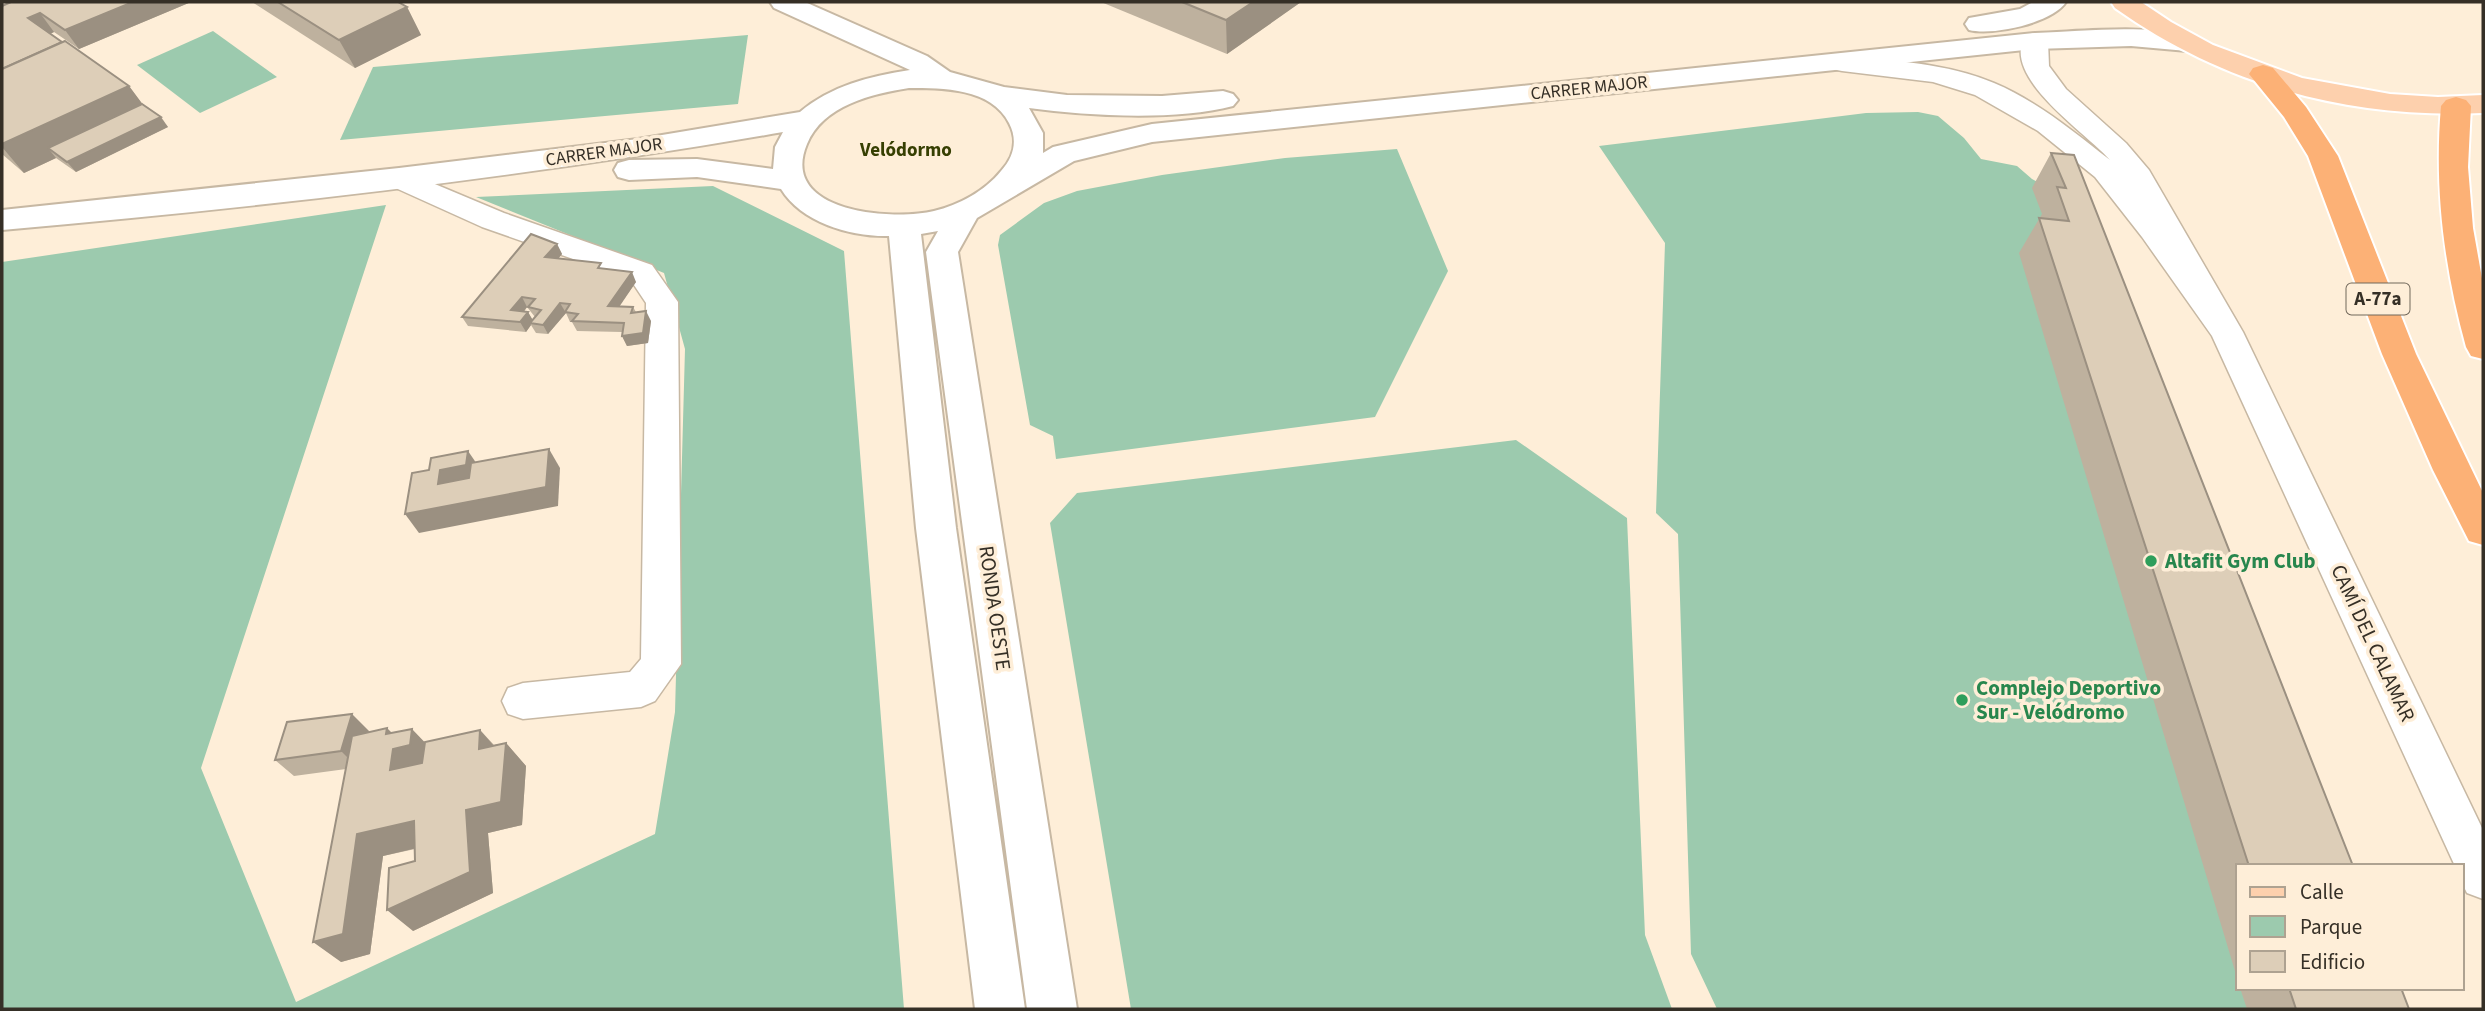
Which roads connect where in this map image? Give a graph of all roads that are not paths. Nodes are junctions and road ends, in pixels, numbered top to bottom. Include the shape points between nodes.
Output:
1 (783, 2) edge
2 (2053, 2) edge
3 (2124, 2) edge
4 (811, 17) junction
5 (2035, 41) junction
6 (2187, 43) junction
7 (1842, 63) junction
8 (2263, 74) junction
9 (941, 79) junction
10 (1000, 95) junction
11 (2470, 105) edge
12 (819, 111) junction
13 (399, 178) junction
14 (790, 181) junction
15 (1003, 189) junction
16 (965, 212) junction
17 (2, 220) edge
18 (904, 226) junction
19 (2227, 332) junction
20 (2483, 347) edge
21 (2483, 530) edge
22 (523, 701) dead end
23 (2483, 878) edge
24 (1000, 1009) edge
25 (1052, 1009) edge

1 - 4 main road
2 - 10 main road, CARRER MAJOR via 2027,16 1949,29 1582,74 1162,104 1067,104
3 - 6 main road, A-77a
4 - 9 main road via 917,62
4 - 12 main road via 837,40 850,64 849,74
5 - 6 main road, CARRER MAJOR via 2131,38
5 - 7 main road, CARRER MAJOR
5 - 19 street via 2035,66 2056,95 2139,176
6 - 8 main road, A-77a
7 - 15 main road, CARRER MAJOR via 1152,133 1064,154
7 - 19 street via 1936,74 1984,89 2048,125 2105,172
8 - 11 main road, A-77a via 2328,92 2394,103
8 - 21 highway, A-77a via 2296,113 2323,156 2399,354
9 - 10 main road
9 - 12 main road via 909,79 866,88
10 - 15 main road via 1022,115 1030,136 1025,163
11 - 20 highway, A-77a via 2453,136 2454,211
12 - 13 main road, CARRER MAJOR via 638,148
12 - 14 main road via 794,136 786,159
13 - 14 main road, CARRER MAJOR via 697,167
13 - 17 main road, CARRER MAJOR
13 - 22 street via 493,220 640,272 662,302 661,664 641,690
14 - 18 main road via 814,208 846,221
15 - 16 main road
16 - 18 main road
16 - 25 main road, RONDA OESTE via 942,252
18 - 24 main road via 933,505
19 - 23 street, CAMÍ DEL CALAMAR

